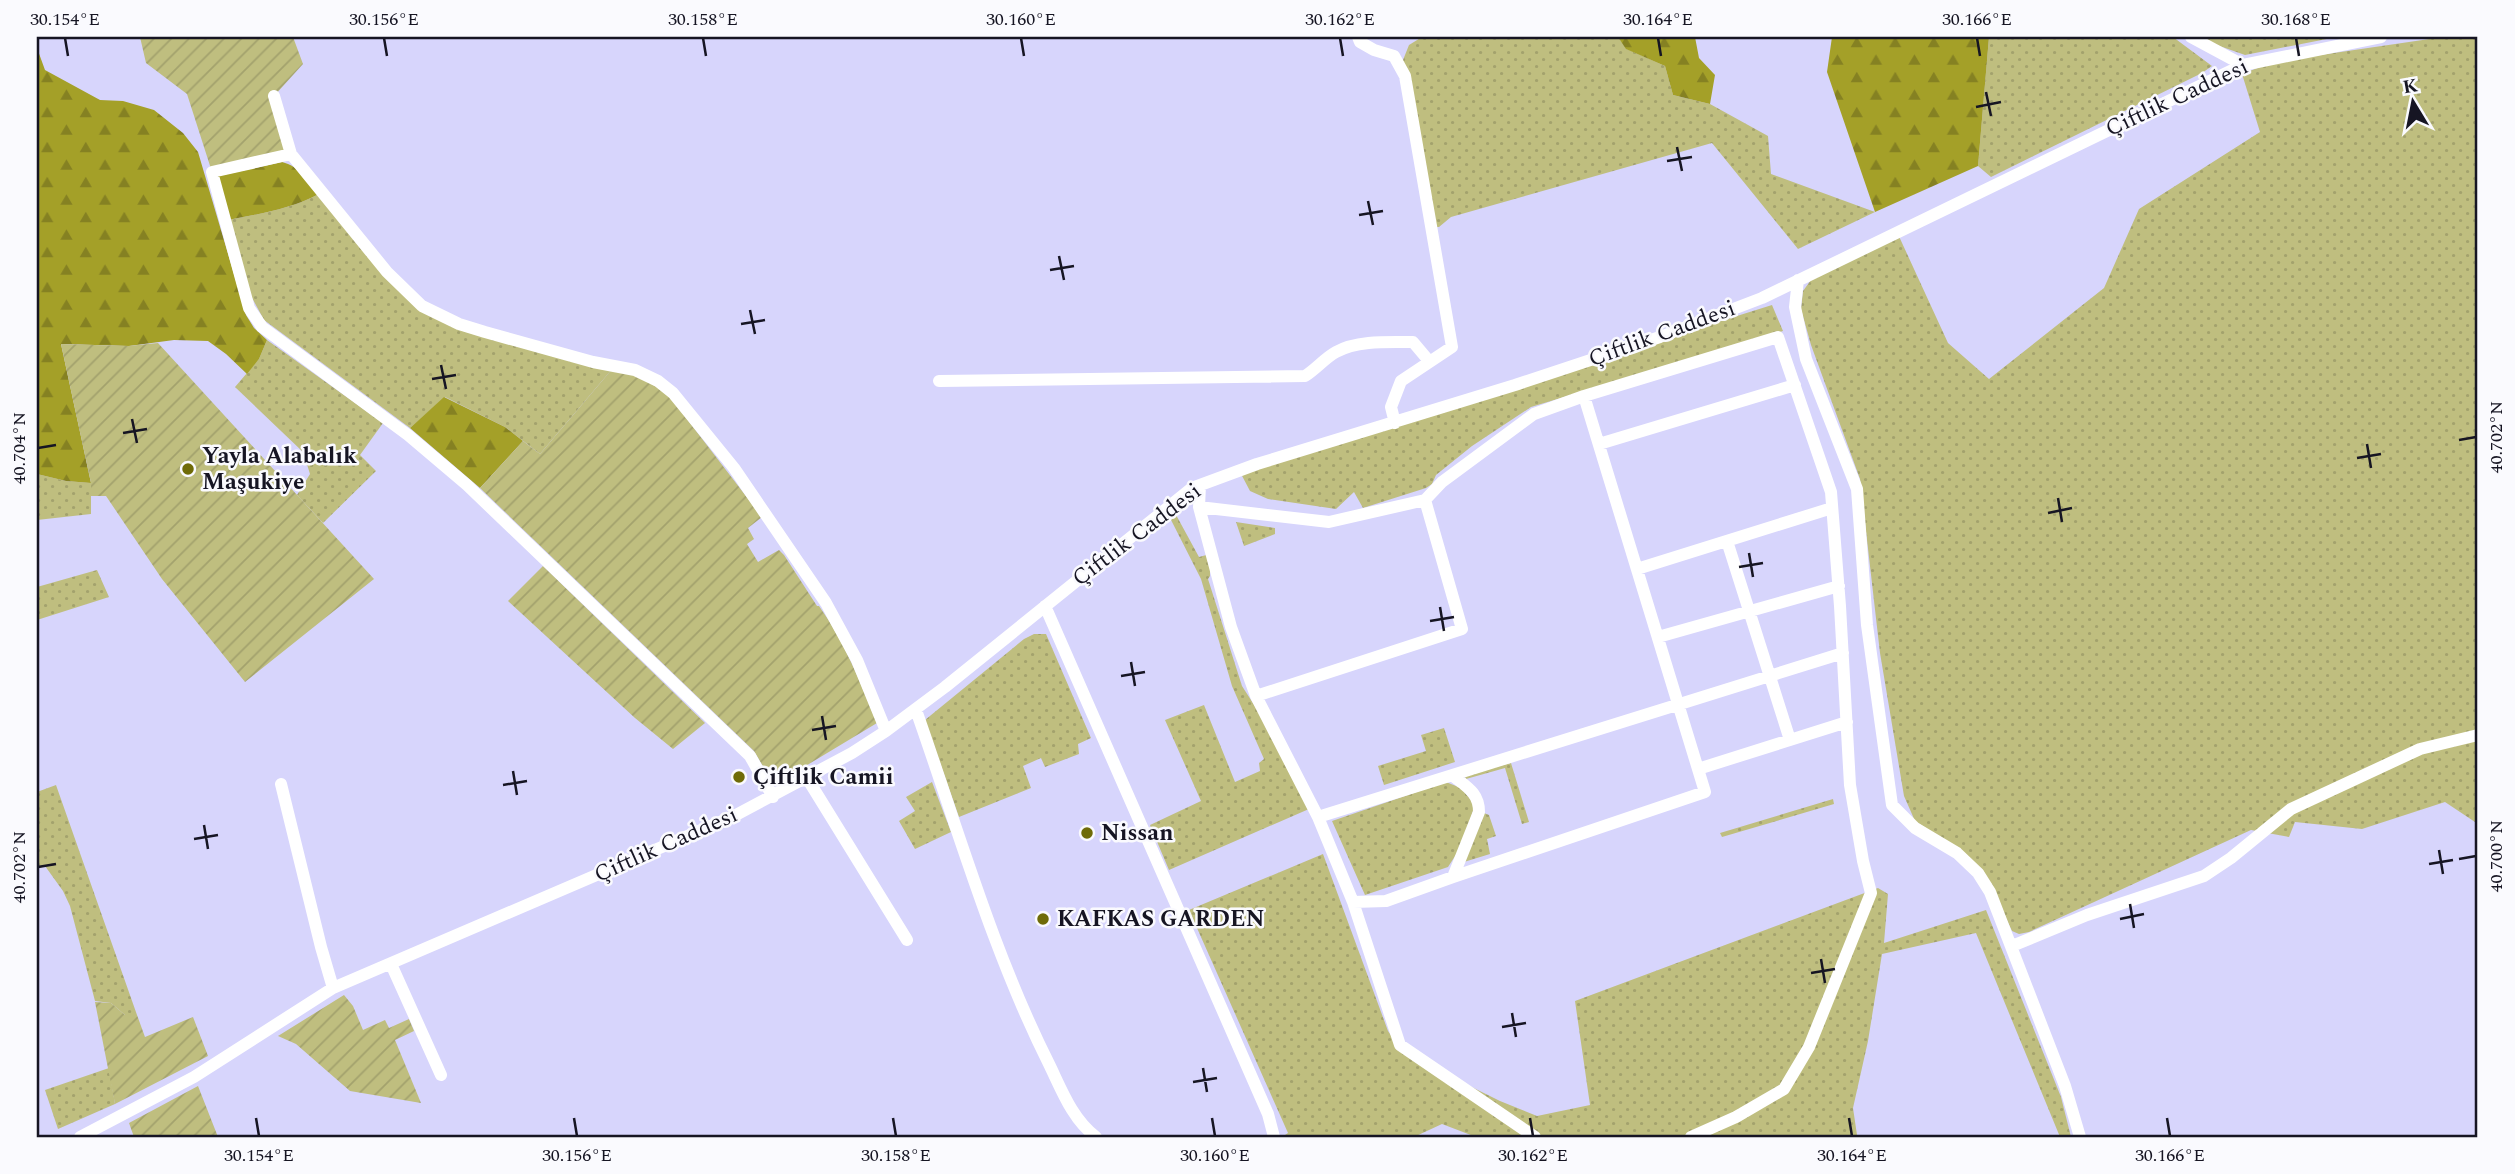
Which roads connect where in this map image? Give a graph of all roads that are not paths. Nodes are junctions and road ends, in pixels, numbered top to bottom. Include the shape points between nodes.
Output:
1 (1358, 37) edge
2 (2191, 37) edge
3 (2381, 37) edge
4 (2243, 65) junction
5 (274, 96) dead end
6 (291, 155) junction
7 (1797, 280) junction
8 (1429, 361) junction
9 (939, 381) dead end
10 (1795, 385) junction
11 (1584, 396) junction
12 (1395, 423) junction
13 (1599, 444) junction
14 (1200, 485) junction
15 (1424, 500) junction
16 (1199, 507) junction
17 (1832, 508) junction
18 (1727, 541) junction
19 (1637, 569) junction
20 (1839, 586) junction
21 (1045, 606) junction
22 (1750, 611) junction
23 (1658, 637) junction
24 (1843, 653) junction
25 (1770, 676) junction
26 (1255, 696) junction
27 (1679, 705) junction
28 (916, 710) junction
29 (1847, 722) junction
30 (886, 732) junction
31 (2478, 736) edge
32 (1790, 740) junction
33 (1698, 769) junction
34 (1453, 776) junction
35 (807, 778) junction
36 (281, 784) dead end
37 (773, 797) junction
38 (1318, 817) junction
39 (1453, 877) junction
40 (1353, 902) junction
41 (907, 940) dead end
42 (2012, 946) junction
43 (391, 964) junction
44 (333, 988) junction
45 (441, 1075) dead end
46 (80, 1137) edge
47 (1096, 1137) edge
48 (1274, 1137) edge
49 (1535, 1137) edge
50 (1691, 1137) edge
51 (2080, 1137) edge

1 - 8 street via 1374,50 1394,56 1405,76 1452,347
2 - 4 street
3 - 4 street, Çiftlik Caddesi
4 - 7 street, Çiftlik Caddesi
5 - 6 street
6 - 30 street via 387,272 422,306 459,324 635,370 665,386 734,468 826,603 857,660
6 - 37 street via 212,172 254,318 467,485 750,756
7 - 12 street, Çiftlik Caddesi via 1660,337
7 - 42 street via 1795,307 1806,359 1857,489 1867,625 1892,805 1915,828 1957,853 1978,873
8 - 9 street via 1413,342 1373,342 1336,352 1305,376
8 - 12 street via 1401,381 1391,407
10 - 11 street via 1778,337
10 - 13 street
10 - 17 street via 1831,492
11 - 13 street
11 - 15 street via 1534,414
12 - 14 street, Çiftlik Caddesi
13 - 19 street
14 - 16 street
14 - 21 street, Çiftlik Caddesi
15 - 16 street via 1329,522
15 - 26 street via 1462,629
16 - 26 street
17 - 18 street
17 - 20 street
18 - 19 street
18 - 22 street
19 - 23 street
20 - 22 street
20 - 24 street
21 - 28 street, Çiftlik Caddesi
21 - 48 street via 1268,1114
22 - 23 street
22 - 25 street
23 - 27 street
24 - 25 street
24 - 29 street
25 - 27 street
25 - 32 street
26 - 38 street
27 - 33 street
27 - 34 street
28 - 30 street, Çiftlik Caddesi
28 - 47 street via 1015,989 1071,1108
29 - 32 street
29 - 50 street via 1850,785 1871,893 1809,1046 1784,1089
30 - 35 street, Çiftlik Caddesi
31 - 42 street via 2420,749 2291,809 2204,876 2100,910
32 - 33 street
33 - 39 street via 1705,792
34 - 38 street
34 - 39 street via 1475,794 1479,812
35 - 37 street, Çiftlik Caddesi
35 - 41 street
36 - 44 street
37 - 43 street, Çiftlik Caddesi
38 - 40 street
39 - 40 street via 1386,901
40 - 49 street via 1400,1045
42 - 51 street
43 - 44 street, Çiftlik Caddesi
43 - 45 street
44 - 46 street, Çiftlik Caddesi via 194,1077

